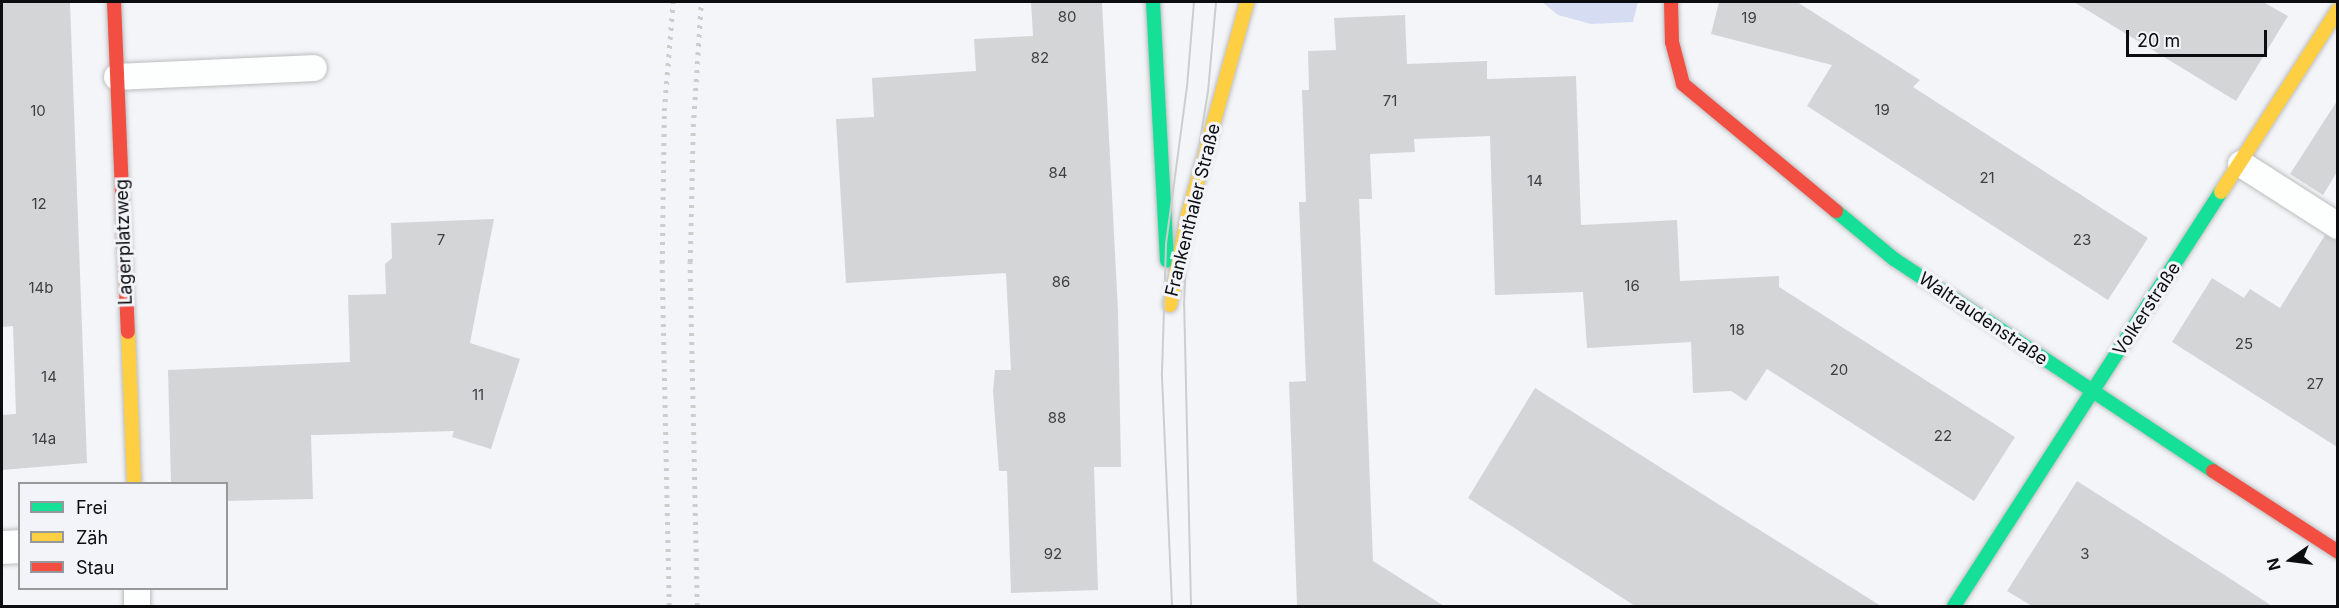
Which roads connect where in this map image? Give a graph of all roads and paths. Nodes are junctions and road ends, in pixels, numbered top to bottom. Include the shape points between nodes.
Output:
1 (114, 2) edge
2 (1153, 2) edge
3 (1247, 2) edge
4 (1671, 2) edge
5 (2337, 10) edge
6 (314, 68) dead end
7 (117, 77) junction
8 (2241, 164) junction
9 (2337, 226) edge
10 (2093, 394) junction
11 (134, 482) edge
12 (18, 546) edge
13 (2, 547) edge
14 (2337, 552) edge
15 (137, 590) edge
16 (137, 606) edge
17 (1954, 606) edge

1 - 7 street, Lagerplatzweg
2 - 3 street, Frankenthaler Straße via 1170,305 1188,215
4 - 10 street, Waltraudenstraße via 1672,42 1683,84 1894,259
5 - 8 street, Volkerstraße
6 - 7 lane
7 - 11 street, Lagerplatzweg
8 - 9 lane
8 - 10 street, Volkerstraße
10 - 14 street, Waltraudenstraße
10 - 17 street, Volkerstraße
12 - 13 street
15 - 16 lane

